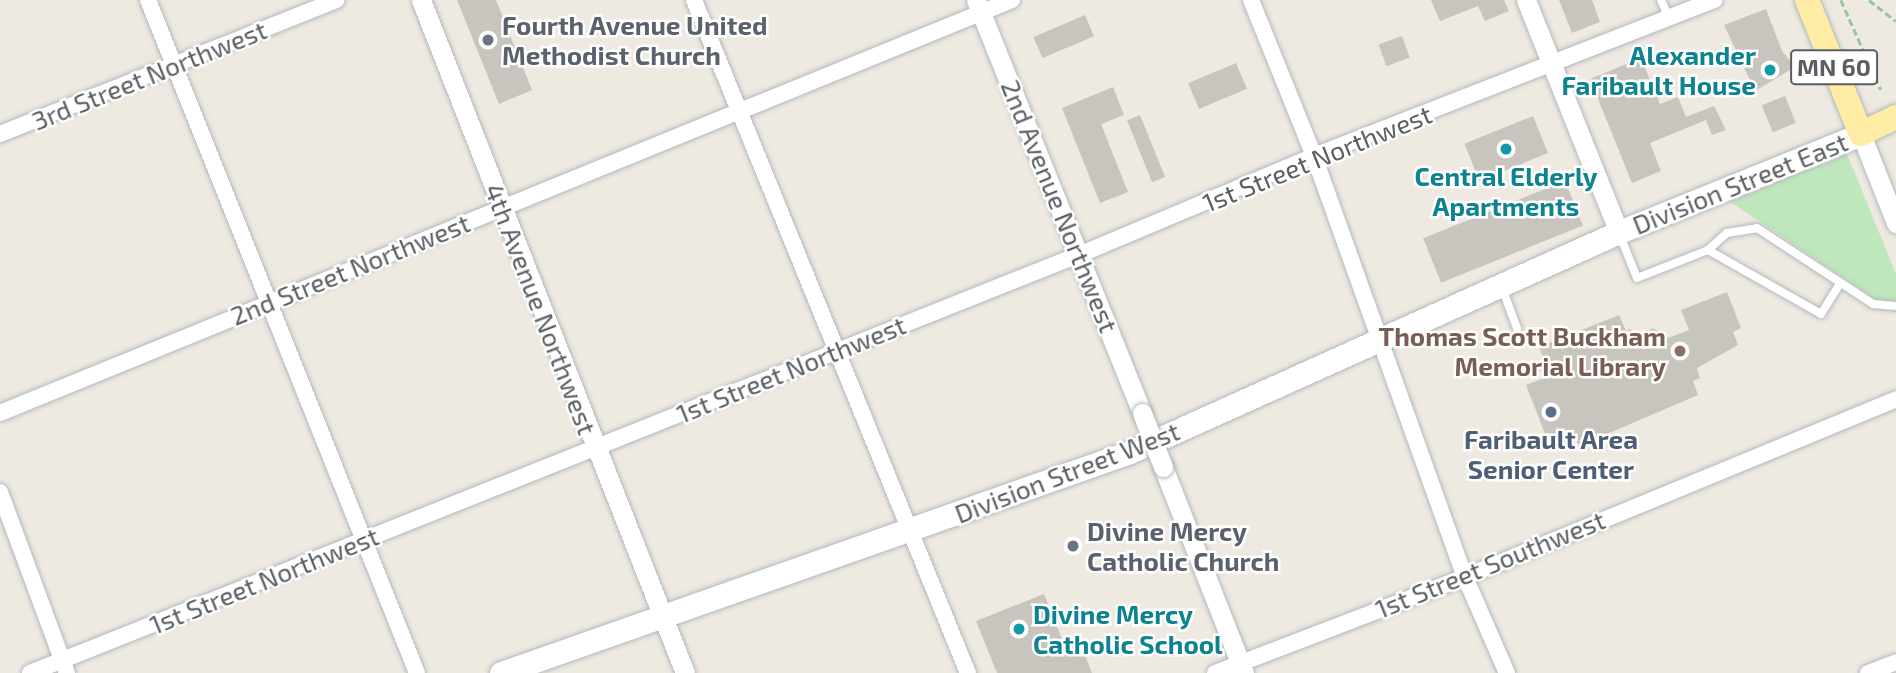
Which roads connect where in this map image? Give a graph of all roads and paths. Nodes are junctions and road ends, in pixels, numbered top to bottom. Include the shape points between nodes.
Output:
1 (148, 0) edge
2 (336, 0) edge
3 (421, 0) edge
4 (694, 0) edge
5 (1012, 0) edge
6 (1251, 0) edge
7 (1526, 0) edge
8 (1661, 0) edge
9 (1715, 0) edge
10 (1807, 0) edge
11 (1841, 0) edge
12 (1868, 0) edge
13 (978, 7) edge
14 (1669, 18) junction
15 (1896, 21) edge
16 (174, 65) junction
17 (1552, 65) junction
18 (1881, 90) dead end
19 (738, 111) junction
20 (1896, 117) edge
21 (0, 134) edge
22 (1861, 134) junction
23 (1314, 156) junction
24 (502, 209) junction
25 (1896, 223) edge
26 (1619, 232) junction
27 (1708, 250) junction
28 (1081, 254) junction
29 (1840, 283) junction
30 (1501, 286) junction
31 (268, 301) junction
32 (1896, 306) edge
33 (1517, 328) dead end
34 (1378, 341) junction
35 (834, 350) junction
36 (1896, 399) edge
37 (0, 413) edge
38 (596, 447) junction
39 (0, 492) edge
40 (912, 530) junction
41 (365, 540) junction
42 (1465, 577) junction
43 (662, 617) junction
44 (1896, 662) edge
45 (64, 667) edge
46 (1242, 668) edge
47 (30, 673) edge
48 (417, 673) edge
49 (501, 673) edge
50 (685, 673) edge
51 (968, 673) edge
52 (1215, 673) edge
53 (1507, 673) edge
54 (1868, 673) edge

1 - 16 street
2 - 16 street, 3rd Street Northwest
3 - 24 street, 4th Avenue Northwest
4 - 19 street
5 - 13 street, 2nd Street Northwest
6 - 23 street
7 - 17 street
8 - 14 lane
9 - 14 street, 1st Street Northwest
10 - 22 main road, MN 60
11 - 18 path
12 - 15 path
13 - 19 street, 2nd Street Northwest
13 - 28 street, 2nd Avenue Northwest
14 - 17 street, 1st Street Northwest
16 - 21 street, 3rd Street Northwest
16 - 31 street
17 - 23 street, 1st Street Northwest
17 - 26 street
19 - 24 street, 2nd Street Northwest
19 - 35 street
20 - 22 main road, MN 60
22 - 25 street
22 - 26 main road, Division Street East
23 - 28 street, 1st Street Northwest
23 - 34 street
24 - 31 street, 2nd Street Northwest
24 - 38 street, 4th Avenue Northwest
26 - 27 lane via 1637,278
26 - 30 main road, Division Street West
27 - 29 lane via 1727,233 1757,228
27 - 29 lane via 1821,314
28 - 35 street, 1st Street Northwest
28 - 46 street, 2nd Avenue Northwest, bridge
29 - 32 lane via 1872,304
30 - 33 lane
30 - 34 main road, Division Street West
31 - 37 street, 2nd Street Northwest
31 - 41 street
34 - 40 main road, Division Street West via 1130,452
34 - 42 street
35 - 38 street, 1st Street Northwest
35 - 40 street
36 - 42 street, 1st Street Southwest
38 - 41 street, 1st Street Northwest
38 - 43 street, 4th Avenue Northwest
39 - 45 street
40 - 43 main road, Division Street West
40 - 51 street
41 - 45 street, 1st Street Northwest
41 - 48 street
42 - 46 street, 1st Street Southwest
42 - 53 street
43 - 49 main road, Division Street West
43 - 50 street, 4th Avenue Northwest
44 - 54 street
45 - 47 street, 1st Street Northwest
46 - 52 street, 1st Street Southwest

